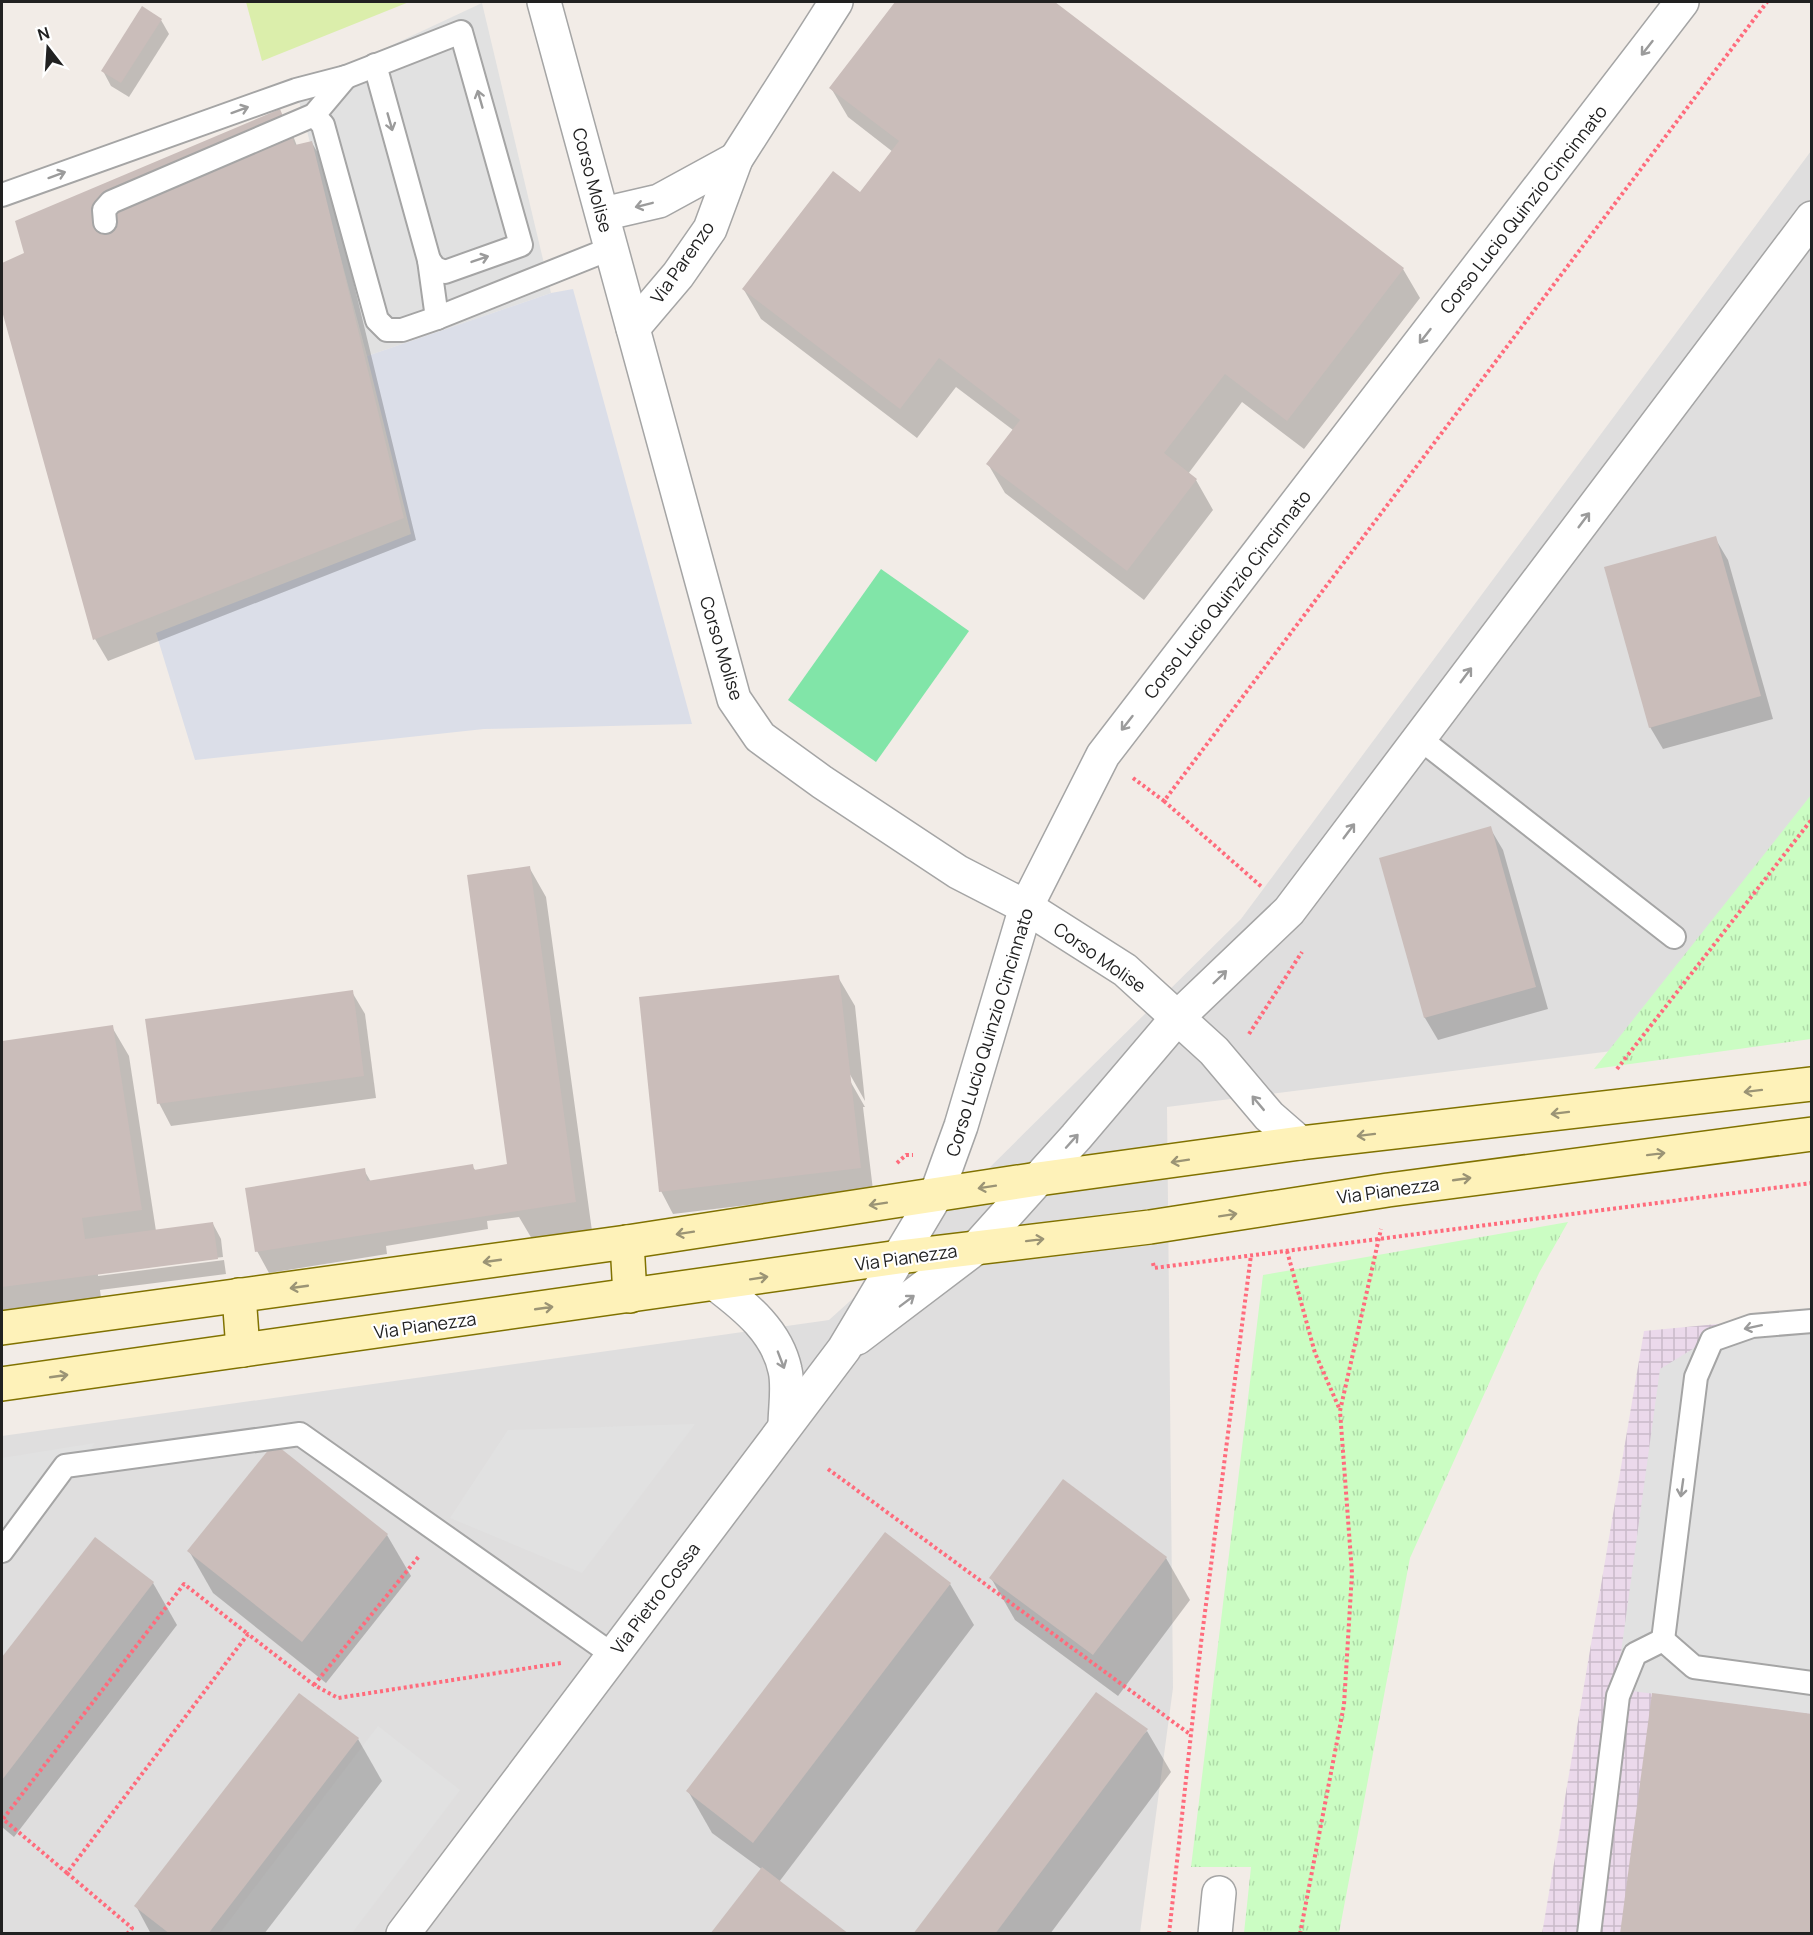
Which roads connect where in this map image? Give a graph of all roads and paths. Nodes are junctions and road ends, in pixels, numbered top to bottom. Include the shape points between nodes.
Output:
1 (544, 2) edge
2 (836, 2) edge
3 (1682, 2) edge
4 (1767, 2) edge
5 (375, 65) junction
6 (346, 77) junction
7 (314, 115) junction
8 (736, 159) junction
9 (2, 195) edge
10 (603, 214) junction
11 (1812, 218) edge
12 (105, 222) dead end
13 (612, 248) junction
14 (429, 260) junction
15 (436, 318) junction
16 (633, 328) junction
17 (1419, 738) junction
18 (1103, 755) junction
19 (1164, 801) junction
20 (1812, 819) edge
21 (1216, 847) dead end
22 (1026, 907) junction
23 (1674, 937) dead end
24 (1178, 1017) junction
25 (1812, 1084) edge
26 (1586, 1110) junction
27 (1812, 1134) edge
28 (1300, 1143) junction
29 (1038, 1179) junction
30 (1388, 1190) junction
31 (936, 1195) junction
32 (627, 1242) junction
33 (977, 1247) junction
34 (1287, 1251) dead end
35 (1251, 1255) dead end
36 (899, 1257) junction
37 (717, 1285) junction
38 (239, 1295) junction
39 (630, 1296) junction
40 (1812, 1321) edge
41 (2, 1328) edge
42 (844, 1349) junction
43 (243, 1350) junction
44 (2, 1384) edge
45 (1340, 1411) junction
46 (785, 1426) junction
47 (828, 1468) dead end
48 (2, 1551) edge
49 (422, 1552) dead end
50 (248, 1634) junction
51 (1663, 1641) junction
52 (613, 1655) junction
53 (1812, 1683) edge
54 (314, 1685) junction
55 (1191, 1735) junction
56 (67, 1873) junction
57 (1219, 1893) dead end
58 (127, 1934) edge
59 (403, 1934) edge
60 (1169, 1934) edge
61 (1215, 1934) edge
62 (1299, 1934) edge
63 (1589, 1934) edge

1 - 10 street, Corso Molise
2 - 8 street, Via Parenzo
3 -> 18 street, Corso Lucio Quinzio Cincinnato
4 - 19 path
5 - 6 lane
5 -> 14 lane
14 -> 5 lane via 445,272 521,245 460,32
6 - 7 lane
9 -> 6 lane via 296,90
7 - 12 lane via 111,202 104,210
7 - 15 lane via 323,124 377,320 387,330 402,330
8 -> 10 street, Via Parenzo via 659,201
8 - 16 street, Via Parenzo via 710,229
10 - 13 street, Corso Molise
17 -> 11 street
13 - 15 lane
13 - 16 street, Corso Molise
14 - 15 lane
16 - 22 street, Corso Molise via 734,699 760,737 822,782 958,872
17 - 23 lane
24 -> 17 street via 1289,911
18 - 19 path
18 - 22 street, Corso Lucio Quinzio Cincinnato
19 - 21 path
20 - 26 path
22 - 24 street, Corso Molise via 1125,970
22 - 31 street, Corso Lucio Quinzio Cincinnato via 956,1143
28 -> 24 street, Corso Molise via 1269,1116 1214,1051
29 -> 24 street
25 -> 26 street
26 -> 28 street
30 -> 27 street, Via Pianezza
28 -> 29 street
29 -> 31 street
29 - 33 street
33 -> 30 street, Via Pianezza via 1150,1227
30 - 45 path
31 -> 32 street
31 - 36 street, Corso Lucio Quinzio Cincinnato
32 -> 38 street
32 - 39 street
33 - 36 street, Via Pianezza
42 -> 33 street
34 - 45 path via 1315,1353
35 - 55 path
37 -> 36 street, Via Pianezza
36 - 42 street, Via Pietro Cossa
37 - 39 street, Via Pianezza
37 -> 46 street via 751,1311 774,1343 785,1371
38 - 41 street
38 - 43 street
43 -> 39 street, Via Pianezza
40 -> 51 lane via 1752,1326 1712,1341 1696,1377
42 - 46 street, Via Pietro Cossa
44 -> 43 street, Via Pianezza
45 - 62 path via 1352,1573 1344,1705
46 - 52 street, Via Pietro Cossa
47 - 55 path
48 - 52 lane via 65,1466 300,1434
49 - 54 path
50 - 54 path
50 - 56 path
50 - 56 path via 184,1584 3,1819
51 - 53 lane via 1694,1667
51 - 63 lane via 1635,1654 1618,1695
52 - 54 path via 338,1698
52 - 59 street, Via Pietro Cossa
55 - 60 path
56 - 58 path via 132,1928
57 - 61 street

